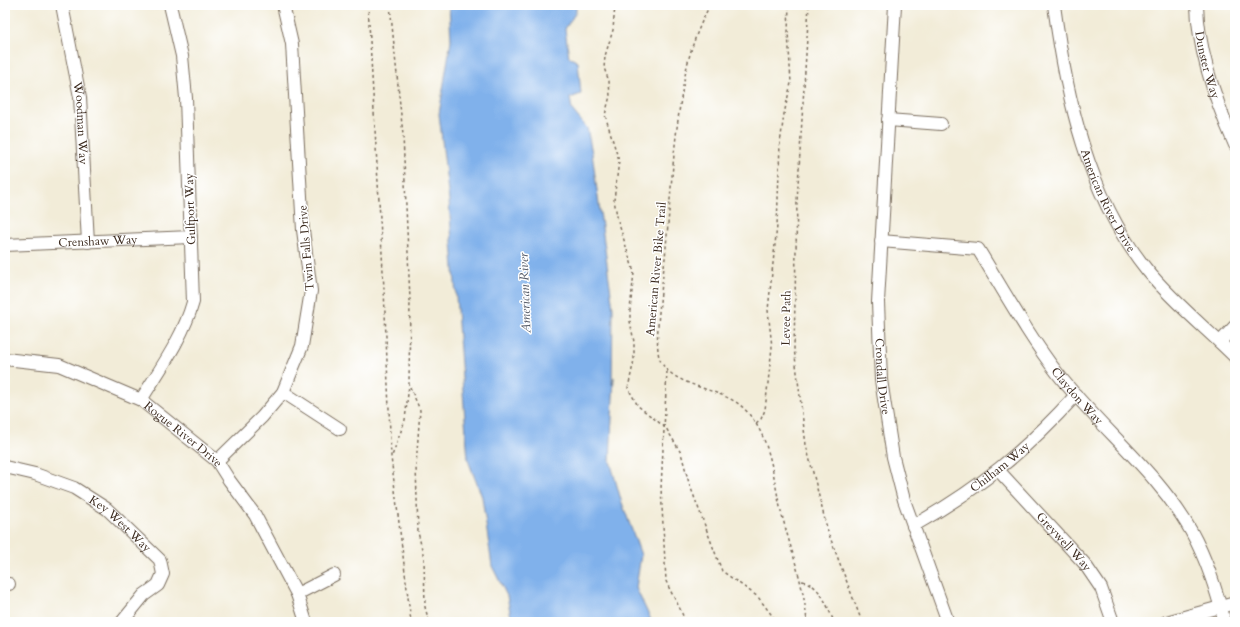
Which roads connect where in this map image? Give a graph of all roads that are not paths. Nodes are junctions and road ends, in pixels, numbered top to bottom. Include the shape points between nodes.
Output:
1 (62, 5) edge
2 (170, 5) edge
3 (283, 5) edge
4 (895, 5) edge
5 (1054, 5) edge
6 (1197, 5) edge
7 (888, 120) junction
8 (941, 124) dead end
9 (1233, 137) edge
10 (191, 237) junction
11 (881, 241) junction
12 (88, 242) junction
13 (5, 245) edge
14 (1235, 326) edge
15 (1220, 342) junction
16 (1235, 357) edge
17 (5, 359) edge
18 (283, 392) junction
19 (1076, 395) junction
20 (142, 400) junction
21 (340, 429) dead end
22 (217, 461) junction
23 (5, 467) edge
24 (999, 471) junction
25 (913, 526) junction
26 (334, 575) dead end
27 (296, 594) junction
28 (1235, 603) edge
29 (1221, 607) junction
30 (122, 622) edge
31 (306, 622) edge
32 (948, 622) edge
33 (1113, 622) edge
34 (1166, 622) edge
35 (1225, 622) edge

1 - 12 street, Woodman Way via 80,97
2 - 10 street, Gulfport Way via 182,56 186,98
3 - 18 street, Twin Falls Drive via 292,44 303,230 311,292 302,346
4 - 7 street, Crondall Drive
5 - 15 street, American River Drive via 1066,87 1088,158 1112,214 1128,243 1156,280
6 - 9 street, Dunster Way via 1210,74
7 - 8 street
7 - 11 street, Crondall Drive
10 - 12 street, Crenshaw Way
10 - 20 street, Gulfport Way via 193,302 189,318
11 - 19 street, Claydon Way via 978,249 1045,356
11 - 25 street, Crondall Drive via 878,302 881,380 893,457
12 - 13 street, Crenshaw Way
14 - 15 street
15 - 16 street, American River Drive
17 - 20 street, Rogue River Drive via 59,365
18 - 21 street
18 - 22 street, Twin Falls Drive via 262,417
19 - 24 street, Chilham Way
19 - 29 street, Claydon Way via 1147,472 1181,515 1204,558
20 - 22 street, Rogue River Drive
22 - 27 street, Rogue River Drive via 255,515
23 - 30 street, Key West Way via 35,474 74,488 107,509 160,560 163,574 158,585 144,595
24 - 25 street, Chilham Way via 946,508
24 - 33 street, Greywell Way via 1084,563 1101,588
25 - 32 street, Crondall Drive
26 - 27 street
27 - 31 street, Rogue River Drive
28 - 29 street
29 - 34 street
29 - 35 street, Claydon Way

